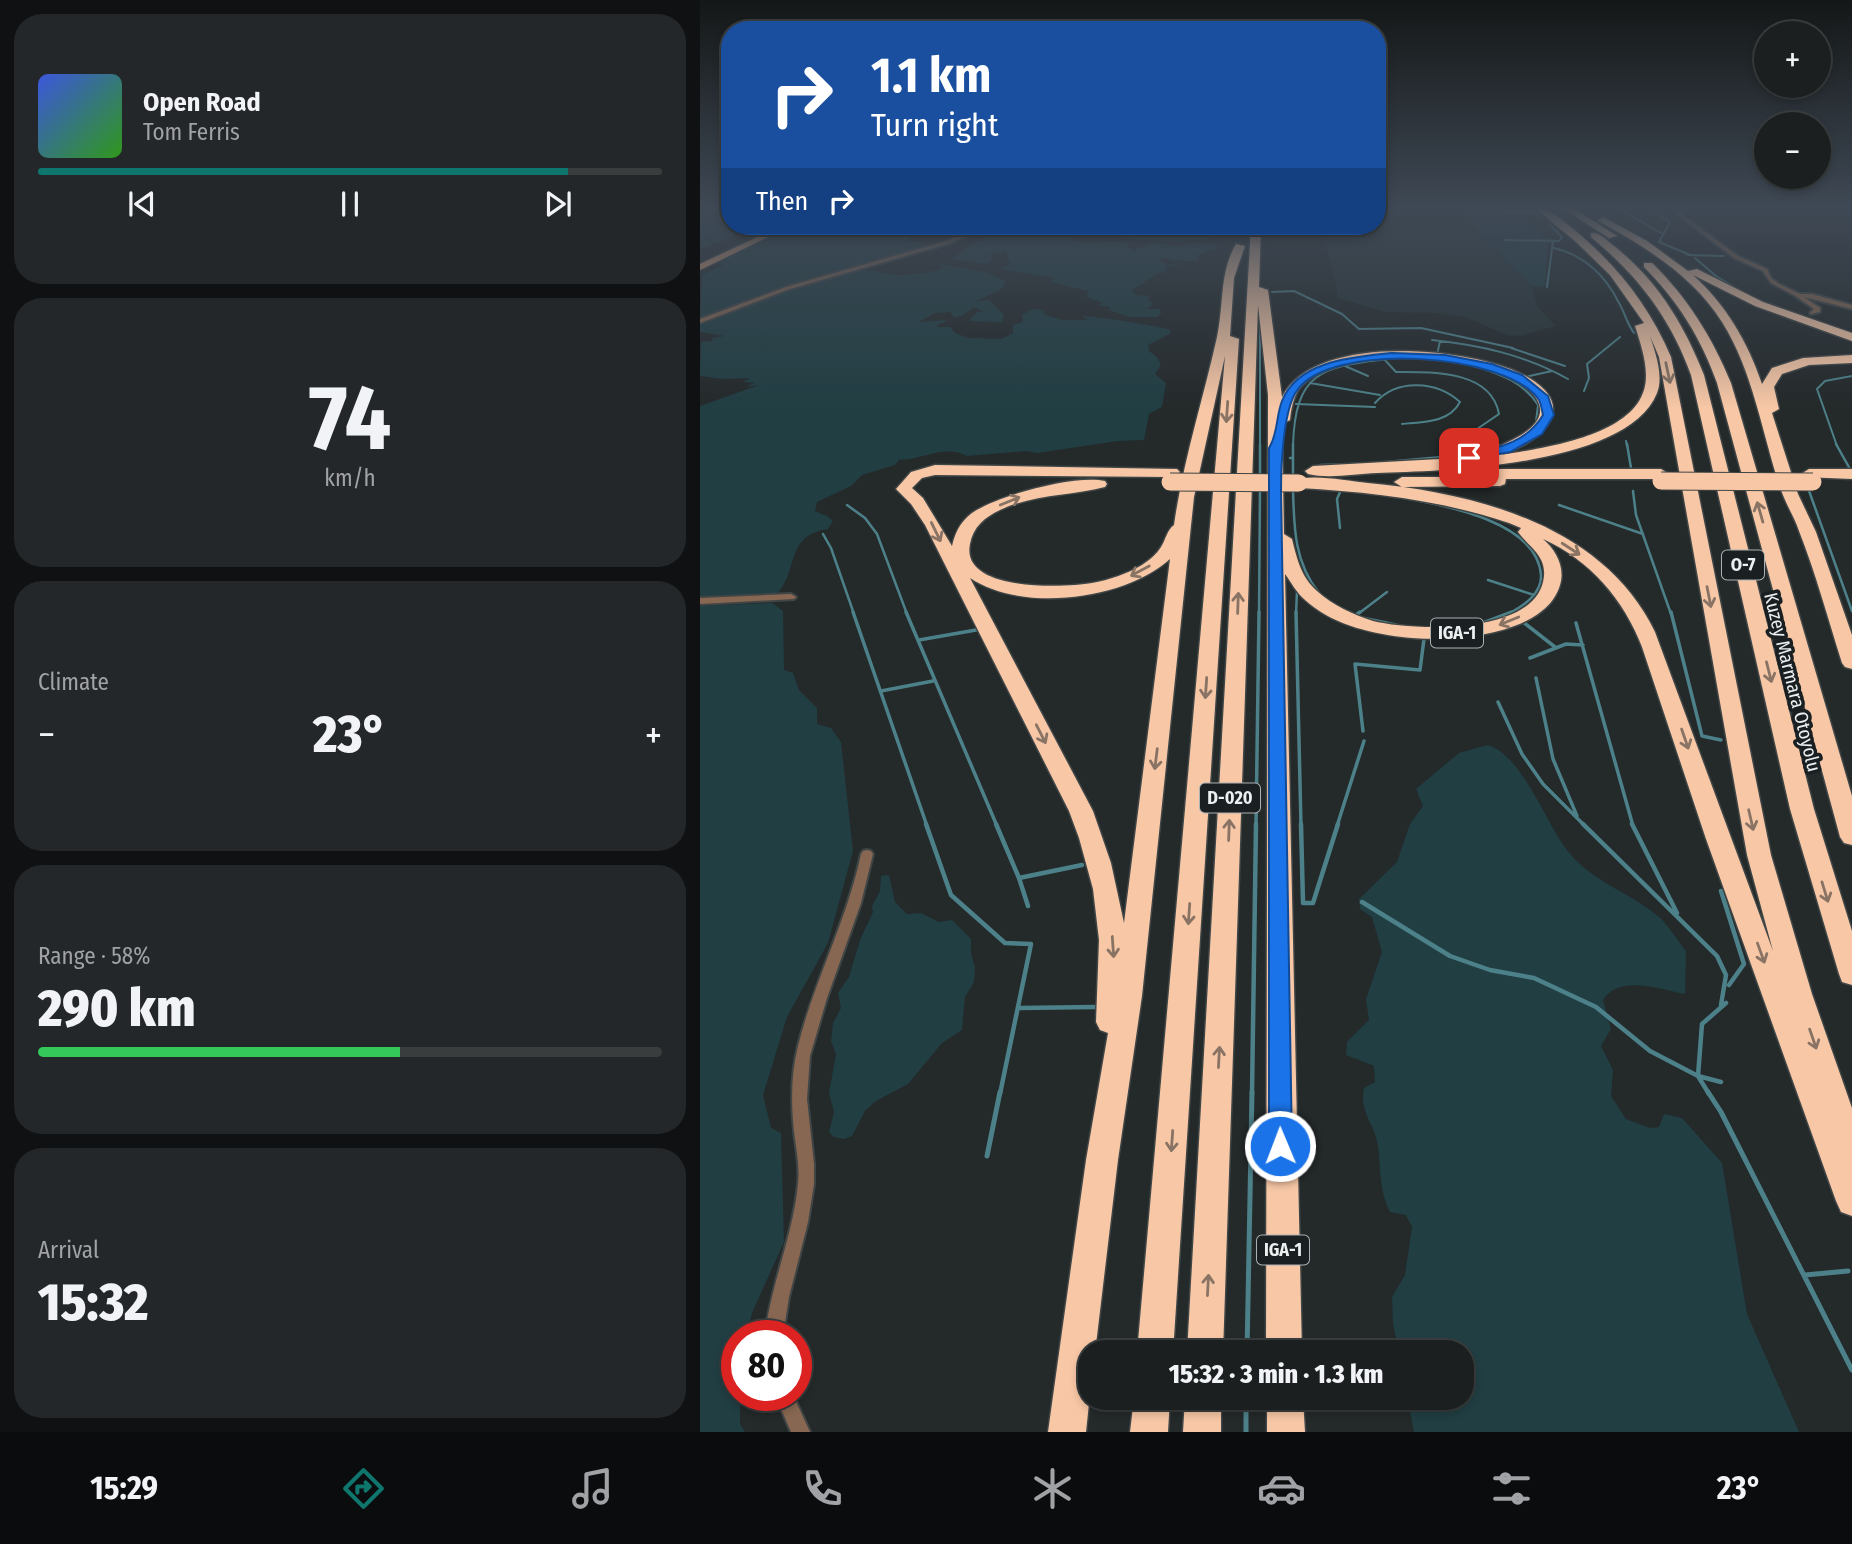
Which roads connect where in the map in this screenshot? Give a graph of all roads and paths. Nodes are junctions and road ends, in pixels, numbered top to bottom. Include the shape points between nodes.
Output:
1 (834, 275) edge
2 (1230, 275) edge
3 (1245, 275) edge
4 (1247, 275) edge
5 (1261, 275) edge
6 (1609, 275) edge
7 (1617, 275) edge
8 (1639, 275) edge
9 (1658, 275) edge
10 (1685, 275) edge
11 (1702, 275) edge
12 (1767, 275) edge
13 (1798, 294) junction
14 (1852, 307) edge
15 (1813, 313) dead end
16 (700, 321) edge
17 (1852, 337) edge
18 (1852, 359) edge
19 (1275, 448) junction
20 (1366, 468) junction
21 (1852, 474) edge
22 (1298, 477) junction
23 (1811, 478) junction
24 (911, 479) junction
25 (1852, 481) edge
26 (1129, 482) junction
27 (1176, 483) junction
28 (1275, 491) junction
29 (1439, 499) junction
30 (1806, 528) junction
31 (791, 597) dead end
32 (700, 601) edge
33 (1852, 663) edge
34 (1852, 837) edge
35 (867, 854) dead end
36 (1852, 974) edge
37 (1852, 1152) edge
38 (1102, 1160) junction
39 (1852, 1201) edge
40 (776, 1320) edge
41 (1156, 1340) edge
42 (1206, 1340) edge
43 (1284, 1340) edge
44 (1151, 1410) edge
45 (1203, 1410) edge
46 (1285, 1410) edge
47 (791, 1411) edge
48 (801, 1432) edge
49 (1066, 1432) edge
50 (1149, 1432) edge
51 (1202, 1432) edge
52 (1286, 1432) edge

1 - 16 street
2 - 27 highway via 1223,336 1195,444
3 -> 41 highway, D-020
42 -> 4 highway, D-020
5 - 19 highway, IGA-1 via 1275,375
6 - 20 highway via 1628,297 1641,326 1652,382 1646,403 1634,416 1594,439 1537,455
7 -> 37 highway via 1637,299 1665,357 1759,855 1798,994
8 -> 36 highway, Kuzey Marmara Otoyolu / O-7 via 1665,304 1692,357 1802,809
34 -> 9 highway, Kuzey Marmara Otoyolu / O-7 via 1724,383 1696,321
10 - 30 highway via 1730,324 1751,372 1790,496
11 - 17 highway via 1733,293
12 - 13 street
13 - 14 street
13 - 15 street via 1817,308
18 - 30 highway via 1821,359 1785,367 1772,376 1768,387 1805,508
19 - 20 highway via 1291,391 1316,372 1354,360 1407,355 1475,363 1518,377 1537,391 1547,406 1549,415 1539,432 1506,449 1469,458
19 - 28 highway, IGA-1
20 - 22 highway
21 - 23 highway
22 - 23 highway, bridge
22 - 27 highway, bridge
22 - 29 highway, IGA-1
23 - 25 highway
24 - 26 highway
24 - 27 highway via 934,470
24 -> 38 highway via 904,492 917,501 933,525 1081,811 1100,858 1114,952
26 - 27 highway
27 -> 26 highway via 1180,510 1170,548 1147,568 1115,582 1065,592 1026,591 981,578 962,560 964,533 998,506 1054,488
27 -> 38 highway via 1128,996
29 -> 28 highway, IGA-1 via 1501,519 1539,543 1551,560 1554,575 1540,604 1500,625 1446,634 1392,631 1341,615 1312,596 1293,570 1284,544 1283,509
28 - 43 highway, IGA-1
29 -> 39 highway via 1505,516 1551,537 1599,570 1640,619
30 - 33 highway
31 - 32 street
35 - 40 street via 862,885 804,1050 800,1102 806,1192
38 - 49 highway
44 - 50 highway
45 - 51 highway
46 - 52 highway
47 - 48 street

